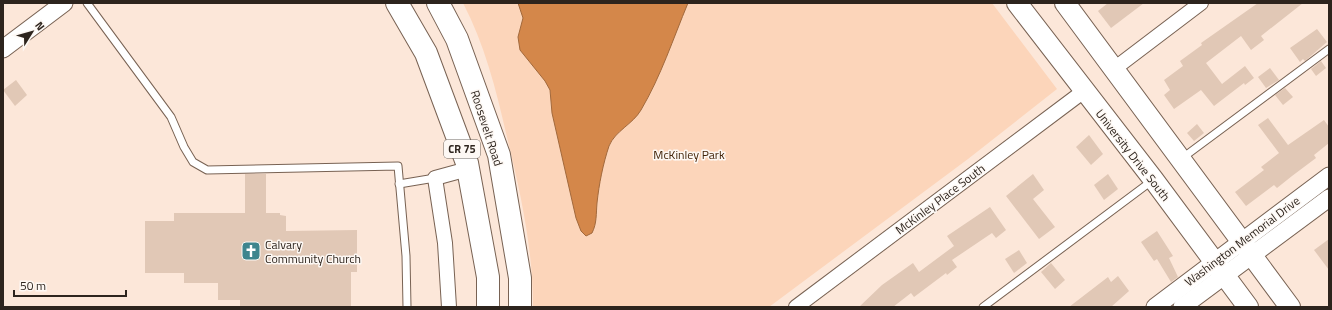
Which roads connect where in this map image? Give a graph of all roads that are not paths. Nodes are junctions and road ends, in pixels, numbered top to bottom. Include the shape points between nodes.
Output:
1 (64, 3) edge
2 (87, 3) edge
3 (397, 3) edge
4 (438, 3) edge
5 (1017, 3) edge
6 (1065, 3) edge
7 (1201, 3) edge
8 (3, 49) edge
9 (1329, 49) edge
10 (1114, 69) junction
11 (1084, 91) junction
12 (1181, 159) junction
13 (468, 169) junction
14 (1329, 176) edge
15 (435, 178) junction
16 (1153, 179) junction
17 (399, 184) junction
18 (1329, 198) edge
19 (1247, 248) junction
20 (1219, 268) junction
21 (407, 307) edge
22 (449, 307) edge
23 (488, 307) edge
24 (520, 307) edge
25 (796, 307) edge
26 (983, 307) edge
27 (1155, 307) edge
28 (1182, 307) edge
29 (1248, 307) edge
30 (1290, 307) edge

1 - 8 street
2 - 17 lane via 171,117 193,162 207,170 398,166
3 - 13 main road, CR 75 via 426,53
4 - 24 main road, Roosevelt Road / CR 75 via 457,40 498,155 520,278
5 - 11 main road, University Drive South
6 - 10 main road
7 - 10 street
9 - 12 lane
10 - 12 main road
11 - 16 main road, University Drive South
11 - 25 street, McKinley Place South
12 - 19 main road
13 - 15 street
13 - 23 main road, CR 75 via 488,278
14 - 19 street, Washington Memorial Drive
15 - 17 lane
15 - 22 street via 445,243
16 - 20 main road, University Drive South
16 - 26 lane
17 - 21 lane via 406,256
18 - 19 street, Washington Memorial Drive
19 - 20 street, Washington Memorial Drive
19 - 30 main road
20 - 27 street, Washington Memorial Drive
20 - 28 street, Washington Memorial Drive
20 - 29 main road, University Drive South

